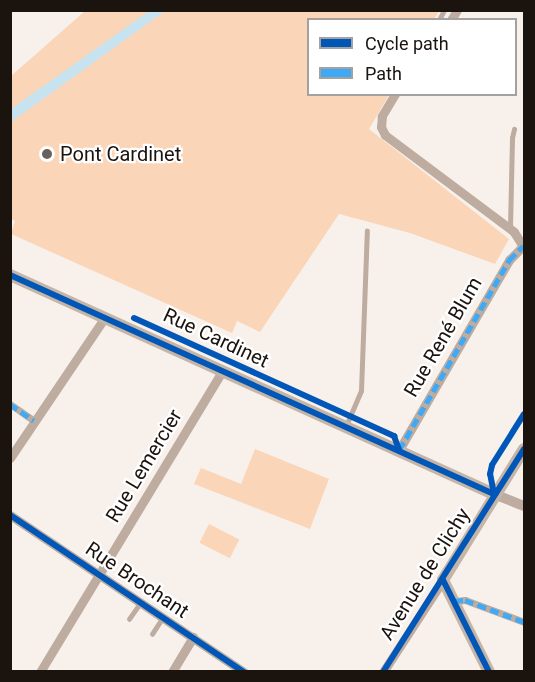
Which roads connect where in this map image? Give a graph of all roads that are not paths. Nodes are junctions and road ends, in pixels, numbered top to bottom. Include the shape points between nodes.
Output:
1 (394, 96) edge
2 (514, 129) dead end
3 (510, 230) junction
4 (367, 231) dead end
5 (524, 247) edge
6 (10, 275) edge
7 (105, 317) junction
8 (222, 371) junction
9 (10, 404) edge
10 (34, 421) junction
11 (346, 426) junction
12 (525, 449) edge
13 (399, 450) junction
14 (10, 458) edge
15 (494, 494) junction
16 (525, 506) edge
17 (10, 515) edge
18 (99, 575) junction
19 (443, 580) junction
20 (454, 601) junction
21 (141, 602) junction
22 (163, 617) junction
23 (129, 619) dead end
24 (525, 622) edge
25 (152, 634) dead end
26 (193, 637) junction
27 (40, 672) edge
28 (172, 672) edge
29 (244, 672) edge
30 (383, 672) edge
31 (489, 672) edge

1 - 3 street via 382,116 385,135
2 - 3 lane
3 - 5 street
4 - 11 lane via 361,391
5 - 13 street, Rue René Blum via 509,260
6 - 7 main road, Rue Cardinet
7 - 8 main road, Rue Cardinet
7 - 10 street
8 - 11 main road, Rue Cardinet
8 - 18 street, Rue Lemercier
9 - 10 street
10 - 14 street
11 - 13 main road, Rue Cardinet
12 - 15 main road, Avenue de Clichy
13 - 15 main road, Rue Cardinet
15 - 16 street
15 - 19 main road, Avenue de Clichy
17 - 18 street, Rue Brochant
18 - 21 street, Rue Brochant
18 - 27 street, Rue Lemercier
19 - 20 main road
19 - 30 street, Avenue de Clichy
20 - 24 street via 465,600
20 - 31 main road
21 - 22 street, Rue Brochant
21 - 23 lane
22 - 25 lane
22 - 26 street, Rue Brochant
26 - 28 street
26 - 29 street, Rue Brochant

